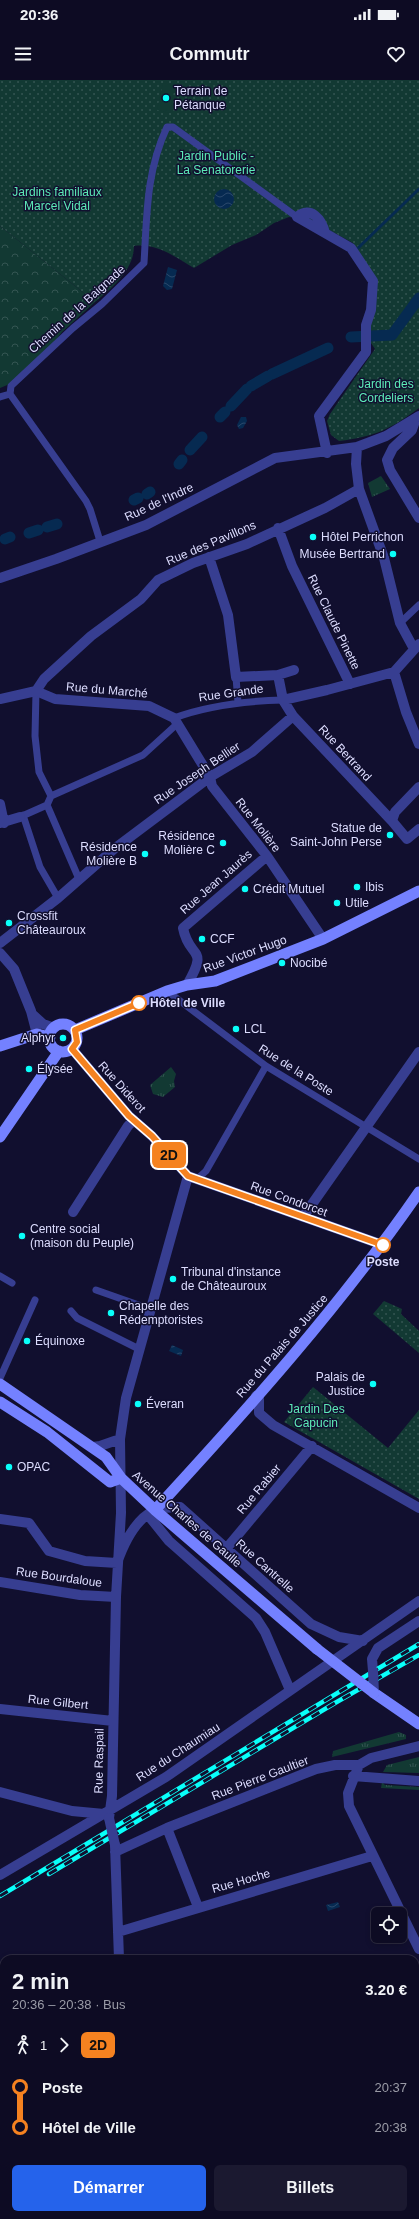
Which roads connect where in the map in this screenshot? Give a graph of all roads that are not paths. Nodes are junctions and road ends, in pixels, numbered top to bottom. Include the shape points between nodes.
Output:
1 (297, 217) joint
2 (10, 394) junction
3 (0, 397) edge
4 (418, 417) edge
5 (357, 448) junction
6 (328, 453) junction
7 (359, 489) junction
8 (419, 518) edge
9 (278, 528) junction
10 (100, 541) junction
11 (209, 557) junction
12 (0, 578) edge
13 (419, 605) edge
14 (400, 623) junction
15 (417, 646) edge
16 (294, 670) dead end
17 (394, 672) junction
18 (278, 675) junction
19 (236, 677) junction
20 (350, 684) junction
21 (36, 691) junction
22 (0, 699) edge
23 (283, 700) junction
24 (238, 703) junction
25 (293, 716) junction
26 (176, 721) junction
27 (419, 741) edge
28 (210, 777) junction
29 (419, 787) edge
30 (51, 796) junction
31 (0, 804) edge
32 (48, 805) junction
33 (22, 816) junction
34 (392, 821) junction
35 (2, 823) edge
36 (419, 829) edge
37 (267, 856) junction
38 (79, 879) junction
39 (419, 891) edge
40 (58, 898) junction
41 (323, 939) junction
42 (0, 943) edge
43 (0, 953) edge
44 (187, 985) junction
45 (167, 991) junction
46 (31, 1012) junction
47 (75, 1030) junction
48 (52, 1033) junction
49 (36, 1034) junction
50 (0, 1046) edge
51 (72, 1049) junction
52 (59, 1051) junction
53 (419, 1052) edge
54 (266, 1066) junction
55 (134, 1120) junction
56 (367, 1126) junction
57 (0, 1137) edge
58 (419, 1159) edge
59 (192, 1178) junction
60 (419, 1192) edge
61 (74, 1212) dead end
62 (303, 1217) junction
63 (383, 1245) junction
64 (0, 1276) edge
65 (12, 1283) dead end
66 (96, 1290) dead end
67 (36, 1300) dead end
68 (150, 1309) junction
69 (71, 1311) dead end
70 (139, 1349) junction
71 (0, 1378) edge
72 (0, 1384) edge
73 (256, 1396) junction
74 (0, 1402) edge
75 (120, 1439) junction
76 (312, 1446) junction
77 (93, 1447) junction
78 (121, 1478) junction
79 (419, 1508) edge
80 (152, 1512) junction
81 (0, 1519) edge
82 (226, 1549) junction
83 (117, 1563) junction
84 (0, 1582) edge
85 (116, 1597) junction
86 (419, 1600) edge
87 (419, 1621) edge
88 (363, 1641) junction
89 (290, 1690) junction
90 (374, 1693) junction
91 (0, 1709) edge
92 (113, 1721) junction
93 (419, 1724) edge
94 (419, 1746) edge
95 (359, 1765) junction
96 (353, 1776) junction
97 (419, 1781) edge
98 (0, 1792) edge
99 (108, 1814) junction
100 (167, 1828) junction
101 (115, 1848) junction
102 (372, 1856) junction
103 (0, 1875) edge
104 (198, 1907) junction
105 (118, 1932) junction
106 (419, 1949) edge
107 (119, 1955) edge

1 - 2 street, Chemin de la Baignade via 173,127 166,127 148,181 144,263 102,304 22,374 11,386
1 - 6 street via 302,213 318,216 325,233 351,248 373,281 371,310 366,325 366,352 319,416
2 - 3 street
2 - 10 street via 86,501
4 - 5 street, Rue de l'Indre via 386,436
4 - 8 street via 412,430 393,448 387,460 390,470
5 - 6 street, Rue de l'Indre
5 - 7 street
6 - 10 street, Rue de l'Indre via 275,458 146,525
7 - 9 street, Rue des Pavillons via 325,508
7 - 14 street via 384,558
9 - 11 street, Rue des Pavillons via 247,544
9 - 20 street, Rue Claude Pinette via 292,566
10 - 12 street, Rue de l'Indre
11 - 19 street via 228,615
11 - 21 street, Rue des Pavillons via 158,580 141,599 91,636 44,679
13 - 14 street
14 - 15 street
15 - 17 street
16 - 18 street
17 - 20 street, Rue Grande
17 - 27 street via 406,712
18 - 19 street
18 - 23 street
19 - 24 street
20 - 23 street, Rue Grande
21 - 22 street
21 - 26 street, Rue du Marché via 55,699 149,706
21 - 30 street via 39,772
23 - 24 street, Rue Grande
23 - 25 street, Rue Bertrand
24 - 26 street, Rue Grande via 199,709
25 - 28 street, Rue Joseph Bellier via 252,752
25 - 34 street, Rue Bertrand
26 - 28 street, Rue Molière
26 - 30 street, Rue Grande via 143,755
28 - 37 street, Rue Molière via 212,786
28 - 38 street, Rue Joseph Bellier via 114,848
29 - 34 street via 395,812
30 - 32 street
31 - 35 street
32 - 33 street
32 - 38 street
33 - 35 street
33 - 40 street via 40,867
34 - 36 street, Rue Bertrand via 407,839
37 - 41 street, Rue Molière
37 - 44 street, Rue Jean Jaurès via 183,928 185,938 198,954 198,966
38 - 40 street, Rue Joseph Bellier
39 - 41 main road, Rue Victor Hugo
40 - 42 street, Rue Joseph Bellier
41 - 44 main road, Rue Victor Hugo via 214,981
43 - 46 street via 14,969
44 - 45 main road, Rue Victor Hugo
45 - 47 main road, Rue Victor Hugo
45 - 54 street, Rue de la Poste
46 - 48 street
46 - 49 street
47 - 48 main road via 65,1024
47 - 51 main road via 77,1042
48 - 49 main road
48 - 52 main road via 52,1046
49 - 50 main road
51 - 52 main road
51 - 55 street, Rue Diderot
52 - 57 main road
53 - 56 street
54 - 56 street, Rue de la Poste
54 - 59 street via 206,1171
55 - 59 street, Rue Diderot
55 - 61 street
56 - 58 street, Rue de la Poste
56 - 62 street
59 - 62 street, Rue Condorcet
59 - 68 street, Rue Raspail
60 - 63 main road, Rue du Palais de Justice
62 - 63 street, Rue Condorcet
63 - 73 main road, Rue du Palais de Justice
64 - 65 street
66 - 68 street
67 - 71 street
68 - 70 street, Rue Raspail
69 - 70 street via 77,1318
70 - 75 street, Rue Raspail via 126,1398
72 - 77 main road, Avenue Charles de Gaulle
73 - 76 street via 259,1399 259,1413 273,1425
73 - 80 main road, Rue du Palais de Justice
74 - 78 main road via 47,1432 110,1482
75 - 77 street
75 - 78 street, Rue Raspail
76 - 79 street
76 - 82 street, Rue Rabier
77 - 78 main road, Avenue Charles de Gaulle via 106,1457
78 - 80 main road, Avenue Charles de Gaulle
78 - 83 street, Rue Raspail
80 - 82 street, Rue Cantrelle via 180,1507
80 - 83 street, Rue Raspail via 123,1545
80 - 89 street via 169,1541 256,1618 265,1632
80 - 90 main road, Avenue Charles de Gaulle, bridge via 316,1649
81 - 83 street via 28,1523 49,1551 85,1561
82 - 88 street, Rue Cantrelle via 311,1624 339,1637
83 - 85 street, Rue Raspail
84 - 85 street, Rue Bourdaloue via 80,1595
85 - 92 street, Rue Raspail
86 - 88 street, Rue du Chaumiau
87 - 90 street, bridge via 378,1648 372,1659
88 - 89 street, Rue du Chaumiau
89 - 99 street, Rue du Chaumiau via 210,1748
90 - 93 main road, Avenue Charles de Gaulle
91 - 92 street, Rue Gilbert
92 - 99 street, Rue Raspail
94 - 95 street, Rue Pierre Gaultier via 371,1758
95 - 96 street
95 - 100 street, Rue Pierre Gaultier via 334,1765 316,1769
96 - 97 street
96 - 102 street via 348,1793 349,1806
98 - 99 street via 72,1811
99 - 101 street, Rue Raspail, bridge
99 - 103 street, Rue du Chaumiau
100 - 101 street, Rue Pierre Gaultier
100 - 104 street
101 - 105 street, Rue Raspail
102 - 104 street, Rue Hoche
102 - 106 street
104 - 105 street, Rue Hoche
105 - 107 street, Rue Raspail

